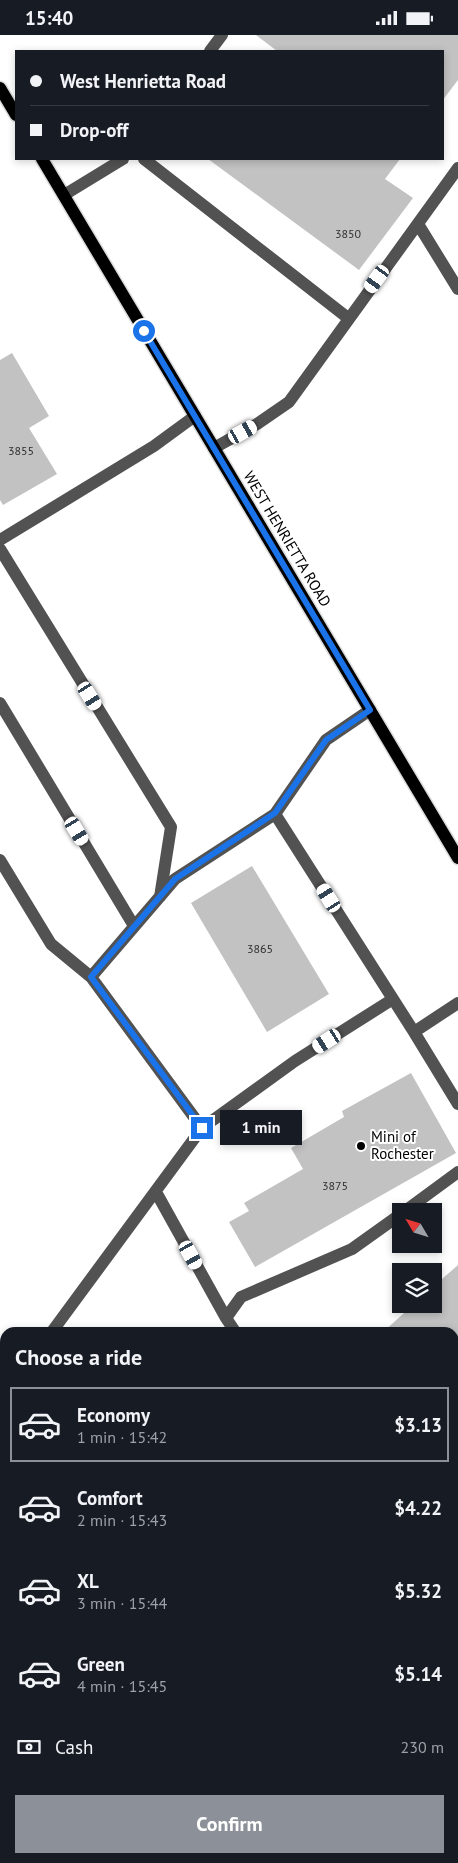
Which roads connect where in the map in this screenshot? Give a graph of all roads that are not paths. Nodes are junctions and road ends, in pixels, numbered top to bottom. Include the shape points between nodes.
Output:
1 (222, 35) edge
2 (211, 50) edge
3 (0, 87) edge
4 (15, 113) edge
5 (43, 160) edge
6 (121, 160) edge
7 (145, 160) edge
8 (458, 168) edge
9 (64, 195) junction
10 (418, 224) junction
11 (458, 289) edge
12 (348, 318) junction
13 (195, 416) junction
14 (214, 448) junction
15 (0, 540) edge
16 (0, 549) edge
17 (0, 703) edge
18 (370, 710) junction
19 (275, 813) junction
20 (456, 850) edge
21 (0, 860) edge
22 (160, 897) junction
23 (134, 926) junction
24 (91, 977) junction
25 (393, 999) junction
26 (458, 1003) edge
27 (414, 1032) junction
28 (458, 1104) edge
29 (202, 1128) junction
30 (458, 1172) edge
31 (156, 1192) junction
32 (416, 1203) edge
33 (392, 1220) edge
34 (226, 1318) junction
35 (55, 1327) edge
36 (232, 1327) edge

1 - 2 street
3 - 4 main road
5 - 9 main road, WEST HENRIETTA ROAD
6 - 9 street
7 - 12 street
8 - 10 street
9 - 13 main road, WEST HENRIETTA ROAD
10 - 11 street
10 - 12 street
12 - 14 street via 289,402
13 - 14 main road, WEST HENRIETTA ROAD
13 - 15 street via 154,446
14 - 18 main road, WEST HENRIETTA ROAD
16 - 22 street via 171,827
17 - 23 street
18 - 19 street via 326,740
18 - 20 main road, WEST HENRIETTA ROAD
19 - 22 street via 175,879
19 - 25 street
21 - 24 street via 51,944
22 - 23 street
23 - 24 street
24 - 29 street
25 - 27 street
25 - 29 street via 295,1061
26 - 27 street
27 - 28 street
29 - 31 street
30 - 32 street
31 - 34 street
31 - 35 street
33 - 34 street via 352,1249 241,1297
34 - 36 street

